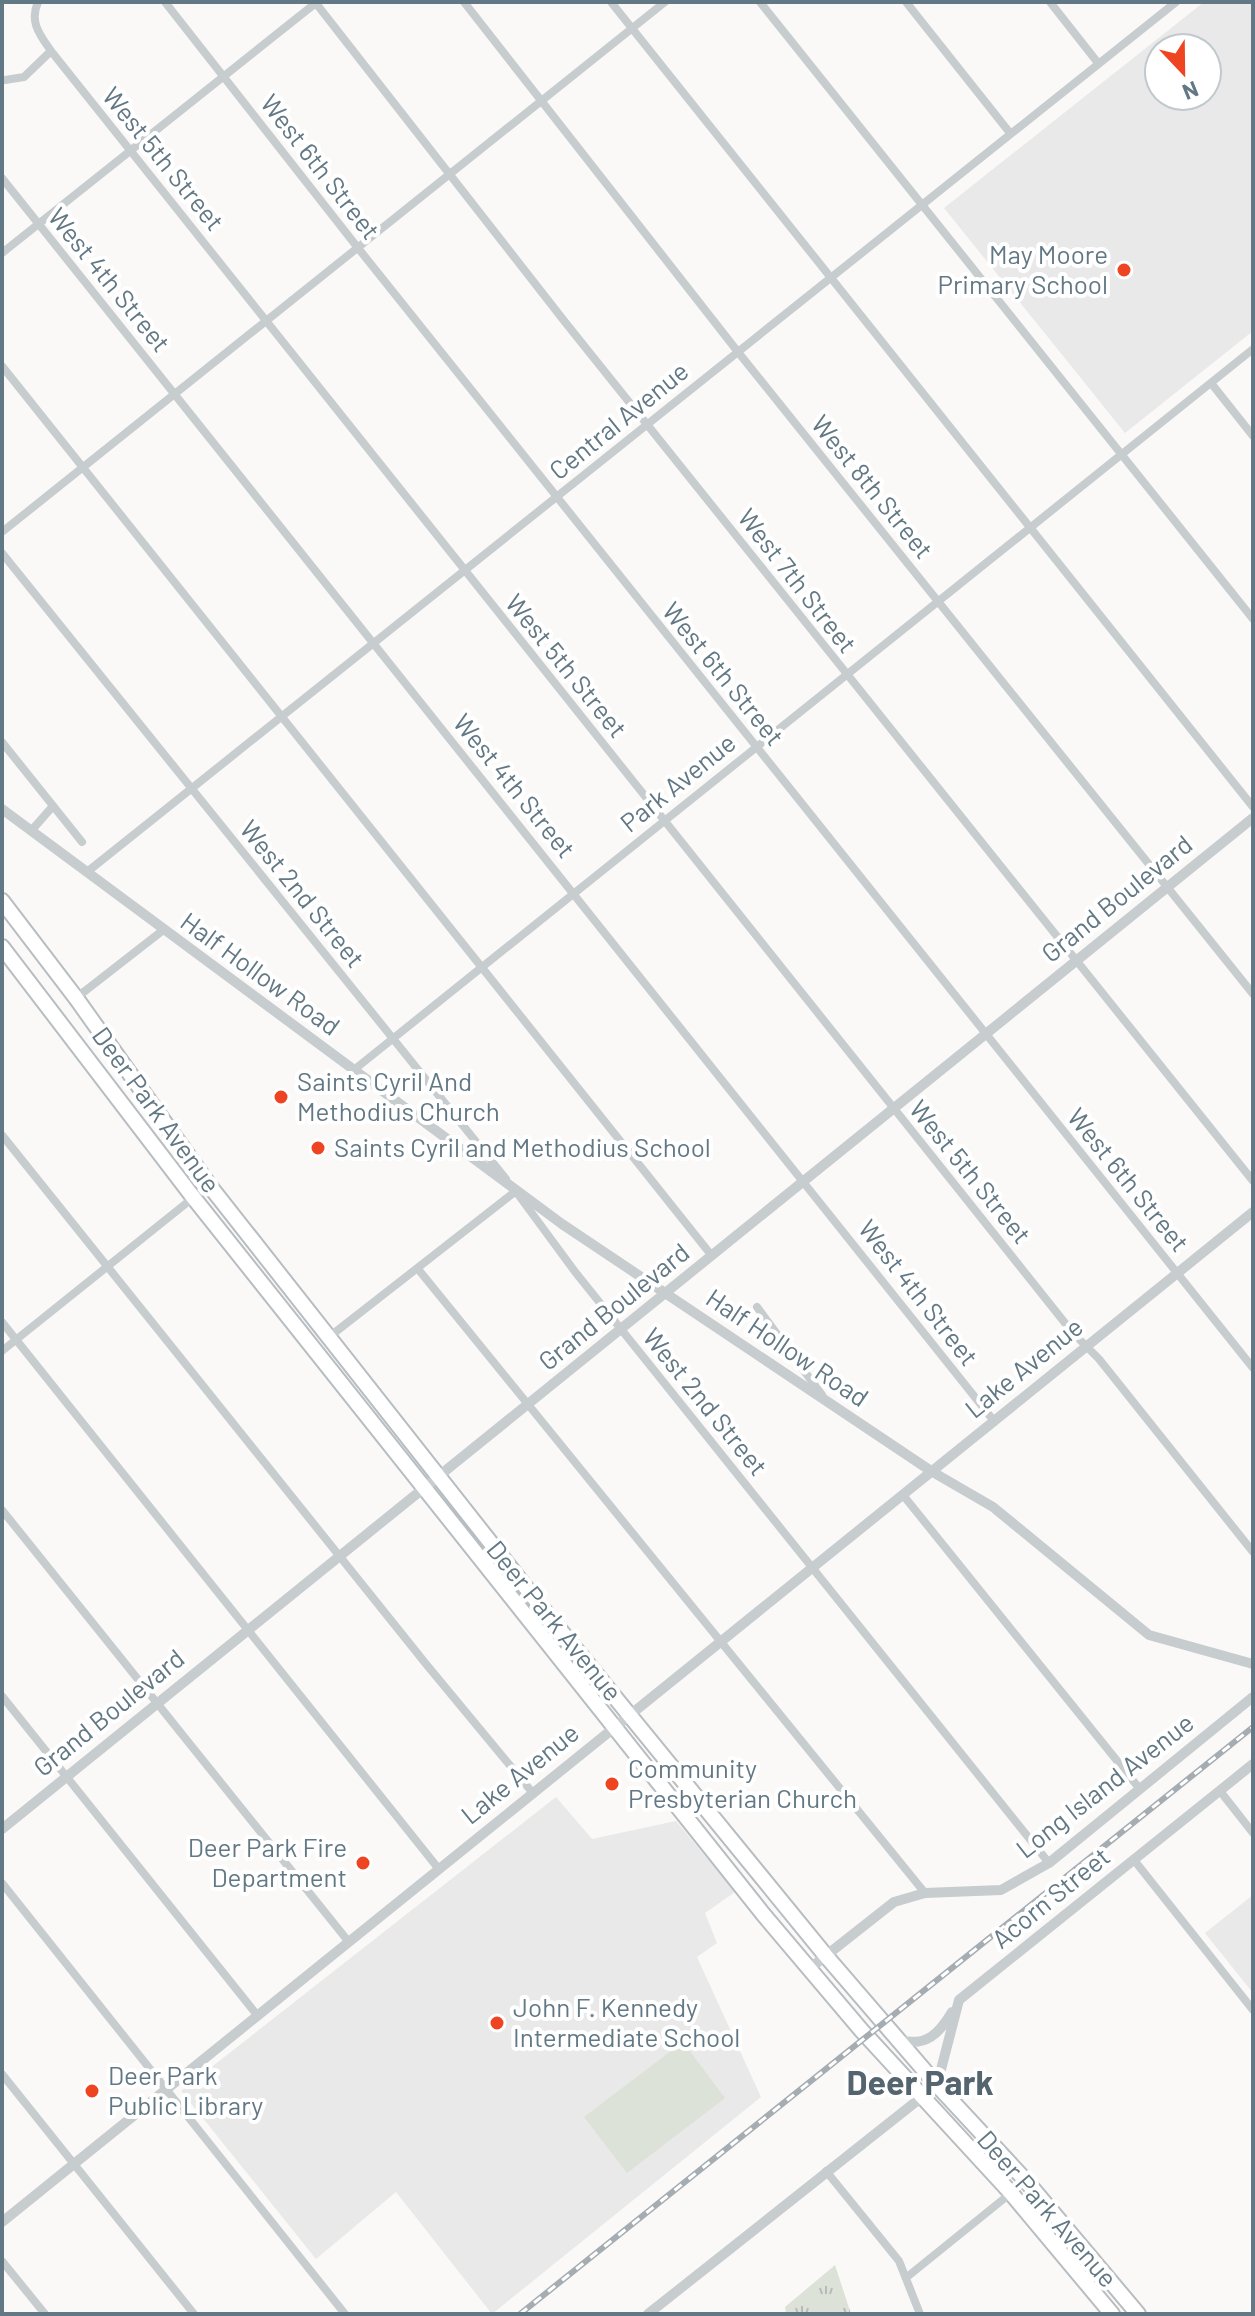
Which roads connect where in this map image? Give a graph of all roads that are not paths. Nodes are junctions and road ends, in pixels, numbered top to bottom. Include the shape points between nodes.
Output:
1 (38, 2) edge
2 (165, 2) edge
3 (316, 2) edge
4 (464, 2) edge
5 (611, 2) edge
6 (665, 2) edge
7 (760, 2) edge
8 (906, 2) edge
9 (1050, 2) edge
10 (1176, 2) edge
11 (632, 29) junction
12 (51, 51) junction
13 (1098, 63) junction
14 (224, 76) junction
15 (5, 80) dead end
16 (540, 101) junction
17 (1010, 133) junction
18 (130, 150) junction
19 (448, 175) junction
20 (2, 178) edge
21 (921, 205) junction
22 (38, 224) junction
23 (358, 248) junction
24 (2, 253) edge
25 (829, 278) junction
26 (267, 321) junction
27 (1253, 349) edge
28 (738, 352) junction
29 (2, 366) edge
30 (1211, 383) junction
31 (176, 395) junction
32 (647, 424) junction
33 (1253, 436) edge
34 (1122, 454) junction
35 (83, 467) junction
36 (556, 497) junction
37 (1029, 528) junction
38 (2, 532) edge
39 (2, 553) edge
40 (464, 570) junction
41 (937, 600) junction
42 (1253, 619) edge
43 (373, 642) junction
44 (846, 675) junction
45 (283, 717) junction
46 (2, 742) edge
47 (755, 746) junction
48 (191, 790) junction
49 (53, 806) junction
50 (1253, 807) edge
51 (2, 809) edge
52 (1253, 818) edge
53 (664, 821) junction
54 (31, 831) junction
55 (82, 842) dead end
56 (87, 872) junction
57 (1167, 887) junction
58 (574, 893) junction
59 (2, 901) edge
60 (162, 931) junction
61 (2, 947) edge
62 (1076, 961) junction
63 (482, 967) junction
64 (1253, 994) edge
65 (76, 998) junction
66 (984, 1034) junction
67 (395, 1038) junction
68 (355, 1069) junction
69 (893, 1108) junction
70 (2, 1135) edge
71 (803, 1181) junction
72 (1253, 1181) edge
73 (209, 1185) junction
74 (516, 1191) junction
75 (193, 1197) junction
76 (1253, 1212) edge
77 (712, 1256) junction
78 (107, 1267) junction
79 (418, 1269) junction
80 (1178, 1274) junction
81 (666, 1294) junction
82 (757, 1307) dead end
83 (2, 1322) edge
84 (621, 1329) junction
85 (329, 1337) junction
86 (16, 1340) junction
87 (1087, 1346) junction
88 (2, 1351) edge
89 (1253, 1368) edge
90 (825, 1399) junction
91 (530, 1403) junction
92 (994, 1421) junction
93 (931, 1471) junction
94 (440, 1476) junction
95 (426, 1487) junction
96 (903, 1495) junction
97 (2, 1510) edge
98 (1253, 1552) edge
99 (340, 1557) junction
100 (813, 1568) junction
101 (248, 1630) junction
102 (723, 1642) junction
103 (1253, 1664) edge
104 (2, 1696) edge
105 (1253, 1697) edge
106 (157, 1702) junction
107 (629, 1715) junction
108 (614, 1728) junction
109 (1253, 1764) edge
110 (66, 1776) junction
111 (1139, 1788) junction
112 (1220, 1791) junction
113 (532, 1792) junction
114 (2, 1829) edge
115 (1253, 1833) edge
116 (1134, 1860) junction
117 (1049, 1863) junction
118 (438, 1868) junction
119 (2, 1883) edge
120 (925, 1893) junction
121 (348, 1941) junction
122 (826, 1956) junction
123 (809, 1969) junction
124 (959, 2000) junction
125 (1253, 2010) edge
126 (257, 2015) junction
127 (900, 2040) junction
128 (2, 2074) edge
129 (937, 2085) junction
130 (166, 2090) junction
131 (923, 2096) junction
132 (73, 2165) junction
133 (826, 2171) junction
134 (1011, 2193) junction
135 (2, 2222) edge
136 (2, 2261) edge
137 (907, 2277) junction
138 (1086, 2282) junction
139 (1124, 2297) junction
140 (45, 2314) edge
141 (194, 2314) edge
142 (345, 2314) edge
143 (648, 2314) edge
144 (920, 2314) edge
145 (1112, 2314) edge
146 (1138, 2314) edge

1 - 12 street, West 5th Street via 35,28
2 - 14 street, West 6th Street
3 - 14 street
3 - 19 street, West 7th Street
4 - 16 street, West 8th Street
5 - 11 street
6 - 11 street
7 - 21 street
8 - 17 street
9 - 13 street
10 - 13 street, Central Avenue
11 - 16 street
11 - 25 street
12 - 15 street via 24,77
12 - 18 street, West 5th Street
13 - 17 street, Central Avenue
14 - 18 street
14 - 23 street, West 6th Street
16 - 19 street
16 - 28 street, West 8th Street
17 - 21 street, Central Avenue
18 - 22 street
18 - 26 street, West 5th Street
19 - 23 street
19 - 32 street, West 7th Street
20 - 22 street, West 4th Street
21 - 25 street, Central Avenue
21 - 34 street
22 - 24 street
22 - 31 street, West 4th Street
23 - 26 street
23 - 36 street, West 6th Street
25 - 28 street, Central Avenue
25 - 37 street
26 - 31 street
26 - 40 street, West 5th Street
27 - 30 street, Park Avenue
28 - 32 street, Central Avenue
28 - 41 street, West 8th Street
29 - 35 street
30 - 33 street
30 - 34 street, Park Avenue
31 - 35 street
31 - 43 street, West 4th Street
32 - 36 street, Central Avenue
32 - 44 street, West 7th Street
34 - 37 street, Park Avenue
34 - 42 street
35 - 38 street
35 - 45 street
36 - 40 street, Central Avenue
36 - 47 street, West 6th Street
37 - 41 street, Park Avenue
37 - 50 street
39 - 48 street, West 2nd Street
40 - 43 street, Central Avenue
40 - 53 street, West 5th Street
41 - 44 street, Park Avenue
41 - 57 street, West 8th Street
43 - 45 street, Central Avenue
43 - 58 street, West 4th Street
44 - 47 street, Park Avenue
44 - 62 street, West 7th Street
45 - 48 street, Central Avenue
45 - 63 street
46 - 49 street
47 - 53 street, Park Avenue
47 - 66 street, West 6th Street
48 - 56 street, Central Avenue
48 - 67 street, West 2nd Street
49 - 54 street
49 - 55 street
51 - 54 street, Half Hollow Road
52 - 57 street, Grand Boulevard
53 - 58 street, Park Avenue
53 - 69 street, West 5th Street
54 - 56 street, Half Hollow Road
56 - 60 street, Half Hollow Road
57 - 62 street, Grand Boulevard
57 - 64 street, West 8th Street
58 - 63 street, Park Avenue
58 - 71 street, West 4th Street
59 - 65 main road, Deer Park Avenue
60 - 65 street
60 - 68 street, Half Hollow Road
61 - 75 main road, Deer Park Avenue
62 - 66 street, Grand Boulevard
62 - 72 street, West 7th Street
63 - 67 street, Park Avenue
63 - 77 street
65 - 73 main road, Deer Park Avenue
66 - 69 street, Grand Boulevard
66 - 80 street, West 6th Street
67 - 68 street, Park Avenue
67 - 74 street, West 2nd Street
68 - 74 street, Half Hollow Road
69 - 71 street, Grand Boulevard
69 - 87 street, West 5th Street
70 - 78 street
71 - 77 street, Grand Boulevard
71 - 92 street, West 4th Street
73 - 75 street
73 - 85 main road, Deer Park Avenue
74 - 79 street
74 - 81 street, Half Hollow Road
74 - 84 street, West 2nd Street
75 - 78 street
75 - 95 main road, Deer Park Avenue
76 - 80 street, Lake Avenue
77 - 81 street, Grand Boulevard
78 - 86 street
78 - 99 street
79 - 85 street
79 - 91 street
80 - 87 street, Lake Avenue
80 - 89 street, West 6th Street
81 - 84 street, Grand Boulevard
81 - 90 street, Half Hollow Road
82 - 90 street
83 - 86 street
84 - 91 street, Grand Boulevard
84 - 100 street, West 2nd Street
85 - 94 main road, Deer Park Avenue
86 - 88 street
86 - 101 street
87 - 92 street, Lake Avenue
87 - 98 street, West 5th Street
90 - 93 street, Half Hollow Road
91 - 94 street, Grand Boulevard
91 - 102 street
92 - 93 street, Lake Avenue
93 - 96 street, Lake Avenue
93 - 103 street, Half Hollow Road via 993,1507 1149,1635
94 - 95 street, Grand Boulevard
94 - 107 main road, Deer Park Avenue
95 - 99 street, Grand Boulevard
95 - 108 main road, Deer Park Avenue
96 - 100 street, Lake Avenue
96 - 111 street
97 - 106 street
99 - 101 street, Grand Boulevard
99 - 113 street
100 - 102 street, Lake Avenue
100 - 117 street, West 2nd Street
101 - 106 street, Grand Boulevard
101 - 118 street
102 - 107 street, Lake Avenue
102 - 120 street
104 - 110 street
105 - 111 street, Long Island Avenue
106 - 110 street, Grand Boulevard
106 - 121 street
107 - 108 street, Lake Avenue
107 - 122 main road, Deer Park Avenue
108 - 113 street, Lake Avenue
108 - 123 main road, Deer Park Avenue
109 - 112 street, Acorn Street
110 - 114 street, Grand Boulevard
110 - 126 street
111 - 117 street, Long Island Avenue
112 - 115 street
112 - 116 street, Acorn Street
113 - 118 street, Lake Avenue
116 - 124 street, Acorn Street
116 - 125 street
117 - 120 street, Long Island Avenue via 1001,1890
118 - 121 street, Lake Avenue
119 - 130 street
120 - 122 street, Long Island Avenue via 894,1902
121 - 126 street, Lake Avenue
122 - 123 street, Long Island Avenue
122 - 127 main road, Deer Park Avenue
123 - 131 main road, Deer Park Avenue
124 - 127 street, Acorn Street via 933,2038 917,2043
124 - 129 street
126 - 130 street, Lake Avenue
127 - 129 main road, Deer Park Avenue
128 - 132 street
129 - 131 street
129 - 139 main road, Deer Park Avenue
130 - 132 street, Lake Avenue
130 - 142 street
131 - 133 street
131 - 134 main road, Deer Park Avenue
132 - 135 street, Lake Avenue
132 - 141 street
133 - 137 street
133 - 143 street
134 - 137 street
134 - 138 main road, Deer Park Avenue
136 - 140 street
137 - 144 street
138 - 139 main road
138 - 145 main road, Deer Park Avenue
139 - 146 main road, Deer Park Avenue

